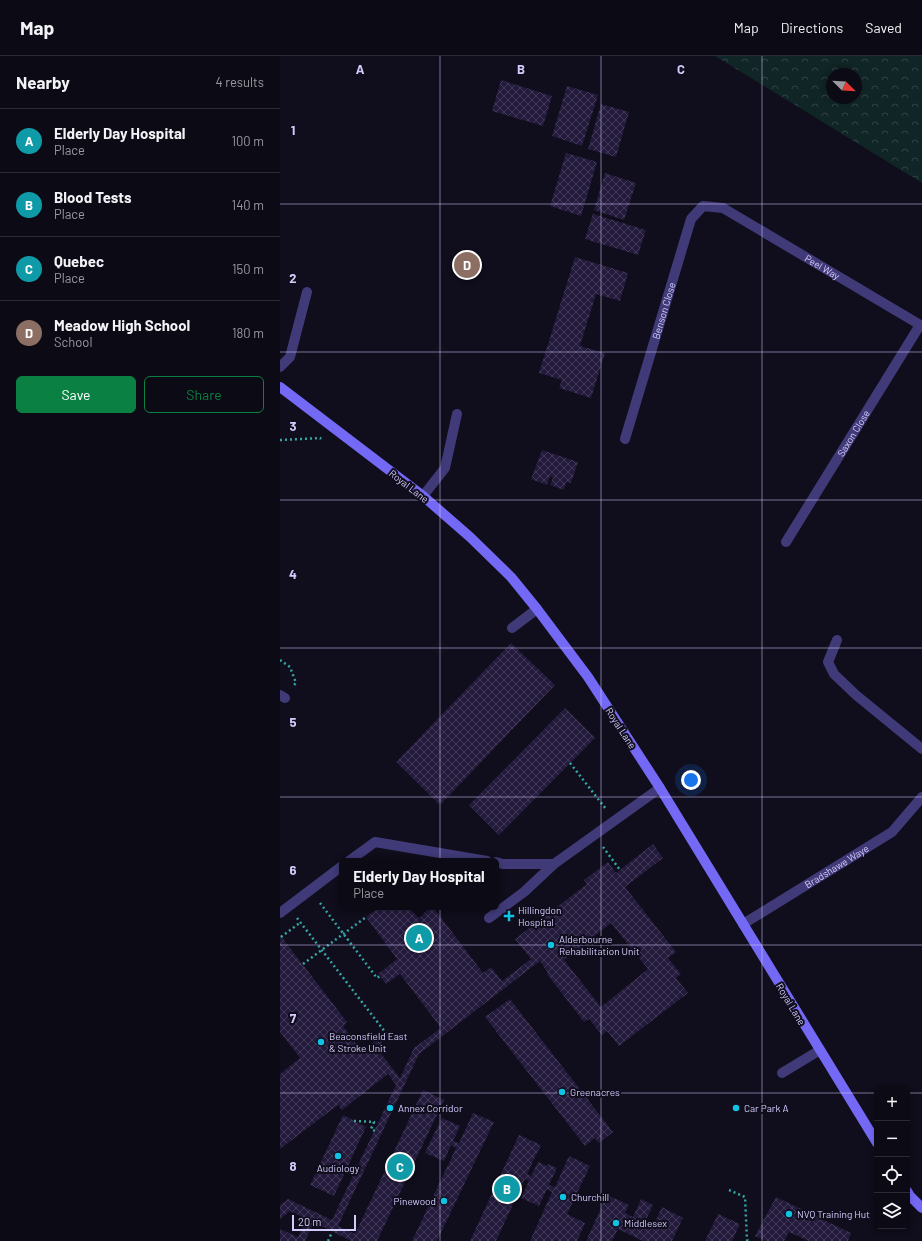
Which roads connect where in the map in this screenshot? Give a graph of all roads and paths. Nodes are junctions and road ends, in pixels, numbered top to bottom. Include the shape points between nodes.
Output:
1 (723, 208) joint
2 (307, 292) dead end
3 (921, 326) edge
4 (280, 367) edge
5 (281, 391) edge
6 (458, 414) dead end
7 (625, 439) dead end
8 (280, 440) edge
9 (326, 442) dead end
10 (423, 496) junction
11 (786, 542) dead end
12 (538, 609) junction
13 (512, 628) dead end
14 (837, 640) dead end
15 (922, 749) edge
16 (570, 763) dead end
17 (660, 788) junction
18 (922, 797) edge
19 (615, 821) junction
20 (594, 835) junction
21 (353, 858) edge
22 (470, 858) edge
23 (499, 863) edge
24 (554, 864) junction
25 (339, 868) edge
26 (620, 870) dead end
27 (319, 902) dead end
28 (284, 910) edge
29 (366, 917) dead end
30 (489, 918) dead end
31 (301, 922) junction
32 (743, 924) junction
33 (344, 934) junction
34 (281, 937) dead end
35 (322, 950) junction
36 (303, 964) dead end
37 (380, 976) dead end
38 (381, 1043) dead end
39 (820, 1050) junction
40 (782, 1073) dead end
41 (354, 1121) dead end
42 (375, 1131) dead end
43 (874, 1138) edge
44 (729, 1190) dead end
45 (909, 1193) edge
46 (922, 1208) edge
47 (332, 1232) dead end
48 (328, 1241) edge
49 (749, 1241) edge

1 - 3 street, Peel Way
1 - 7 street, Benson Close via 703,206 690,220
2 - 4 street via 290,357
3 - 11 street, Saxon Close
5 - 10 street, Royal Lane
6 - 10 street via 445,468
8 - 9 path via 320,438
10 - 12 street, Royal Lane via 470,537
12 - 13 street
12 - 17 street, Royal Lane via 588,677
14 - 15 street via 828,662 834,674
16 - 19 path
17 - 19 street
17 - 32 street, Royal Lane
18 - 32 street, Bradshawe Waye via 892,832
19 - 20 street
20 - 24 street
20 - 26 path
21 - 22 street via 375,842
23 - 24 street
24 - 30 street via 524,892
25 - 28 street
27 - 33 path
28 - 31 path
29 - 33 path
31 - 34 path
31 - 35 path
32 - 39 street, Royal Lane
33 - 35 path
33 - 37 path via 377,978
35 - 36 path
35 - 38 path via 389,1037
39 - 40 street
39 - 43 street, Royal Lane
41 - 42 path via 374,1122 371,1129
44 - 49 path via 745,1197
45 - 46 street
47 - 48 path

